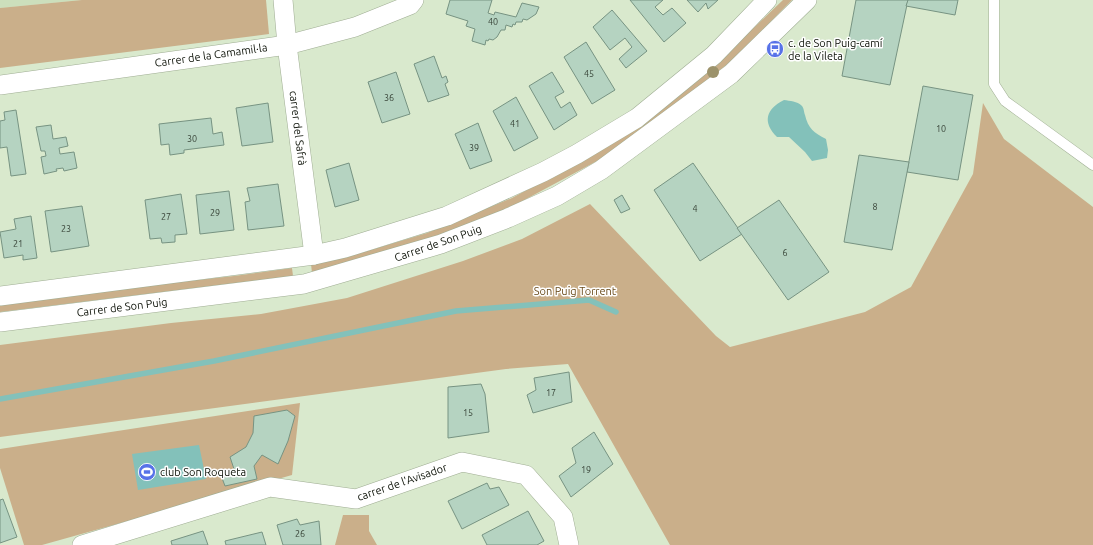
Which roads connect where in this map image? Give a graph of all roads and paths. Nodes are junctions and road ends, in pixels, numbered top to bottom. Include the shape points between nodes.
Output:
1 (283, 0) edge
2 (414, 0) edge
3 (767, 0) edge
4 (807, 0) edge
5 (994, 0) edge
6 (287, 44) junction
7 (0, 85) edge
8 (1093, 165) edge
9 (314, 255) junction
10 (0, 296) edge
11 (0, 322) edge
12 (82, 545) edge
13 (569, 545) edge

1 - 6 street, carrer del Safrà
2 - 6 street, Carrer de la Camamil·la via 410,5 355,27
3 - 9 street, Carrer de Son Puig via 714,55 637,118 577,154 447,216 345,248
4 - 11 street, Carrer de Son Puig via 731,74 601,170 557,196 508,218 441,244 304,284
5 - 8 lane via 994,84 1005,101
6 - 7 street, Carrer de la Camamil·la
6 - 9 street, carrer del Safrà
9 - 10 street, Carrer de Son Puig
12 - 13 street, carrer de l'Avisador via 270,487 356,499 462,462 526,475 563,517

